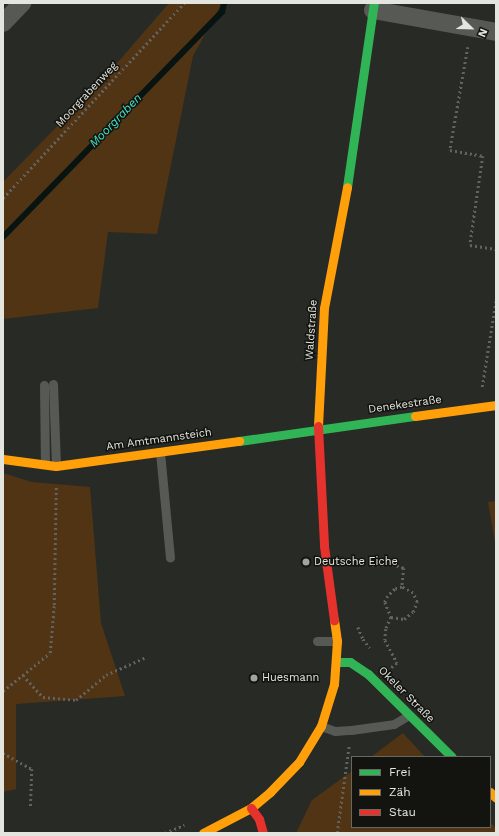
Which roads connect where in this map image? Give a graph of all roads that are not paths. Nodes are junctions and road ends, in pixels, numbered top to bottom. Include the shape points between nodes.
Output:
1 (22, 3) edge
2 (374, 6) edge
3 (3, 23) edge
4 (496, 32) edge
5 (53, 384) dead end
6 (44, 385) dead end
7 (496, 405) edge
8 (318, 430) junction
9 (160, 452) junction
10 (3, 459) edge
11 (45, 464) junction
12 (56, 466) junction
13 (170, 558) dead end
14 (318, 641) dead end
15 (337, 641) junction
16 (337, 662) junction
17 (409, 715) junction
18 (321, 726) junction
19 (451, 756) edge
20 (251, 808) junction
21 (203, 833) edge
22 (263, 833) edge

1 - 3 street
2 - 4 street
2 - 8 main road, Waldstraße via 350,168 324,308
5 - 12 lane
6 - 11 lane
7 - 8 main road, Denekestraße
8 - 9 main road, Am Amtmannsteich
8 - 15 main road, Waldstraße via 324,546
9 - 12 main road, Am Amtmannsteich
9 - 13 lane
10 - 11 main road, Am Amtmannsteich
11 - 12 main road, Am Amtmannsteich
14 - 15 lane
15 - 16 main road, Waldstraße
16 - 17 main road, Okeler Straße via 350,662 368,674
16 - 18 main road, Waldstraße via 334,684
17 - 18 lane via 394,724 351,730 335,731
17 - 19 main road, Okeler Straße
18 - 20 main road, Waldstraße via 299,762
20 - 21 main road, Waldstraße
20 - 22 main road via 259,819

